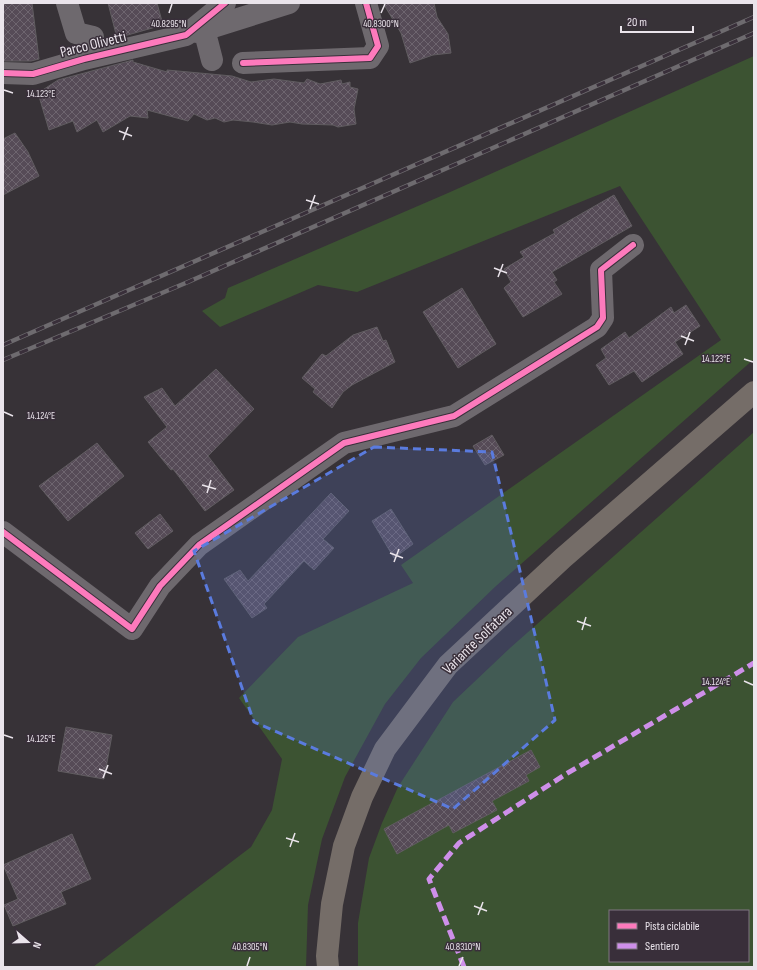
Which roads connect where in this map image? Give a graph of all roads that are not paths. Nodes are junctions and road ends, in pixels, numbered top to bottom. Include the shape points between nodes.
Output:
1 (67, 3) edge
2 (225, 3) edge
3 (289, 3) edge
4 (366, 3) edge
5 (195, 32) junction
6 (93, 38) dead end
7 (212, 60) dead end
8 (243, 63) dead end
9 (3, 73) edge
10 (633, 245) dead end
11 (754, 392) edge
12 (3, 532) edge
13 (328, 967) edge

1 - 6 street, Parco Olivetti via 76,33
2 - 5 street, Parco Olivetti
3 - 5 street
4 - 8 street via 378,46 370,58
5 - 7 street
5 - 9 street, Parco Olivetti via 33,74
10 - 12 street via 602,270 603,318 597,327 454,416 344,443 198,545 160,586 132,628
11 - 13 main road, Variante Solfatara via 564,558 448,665 390,743 362,797 344,846 332,904

